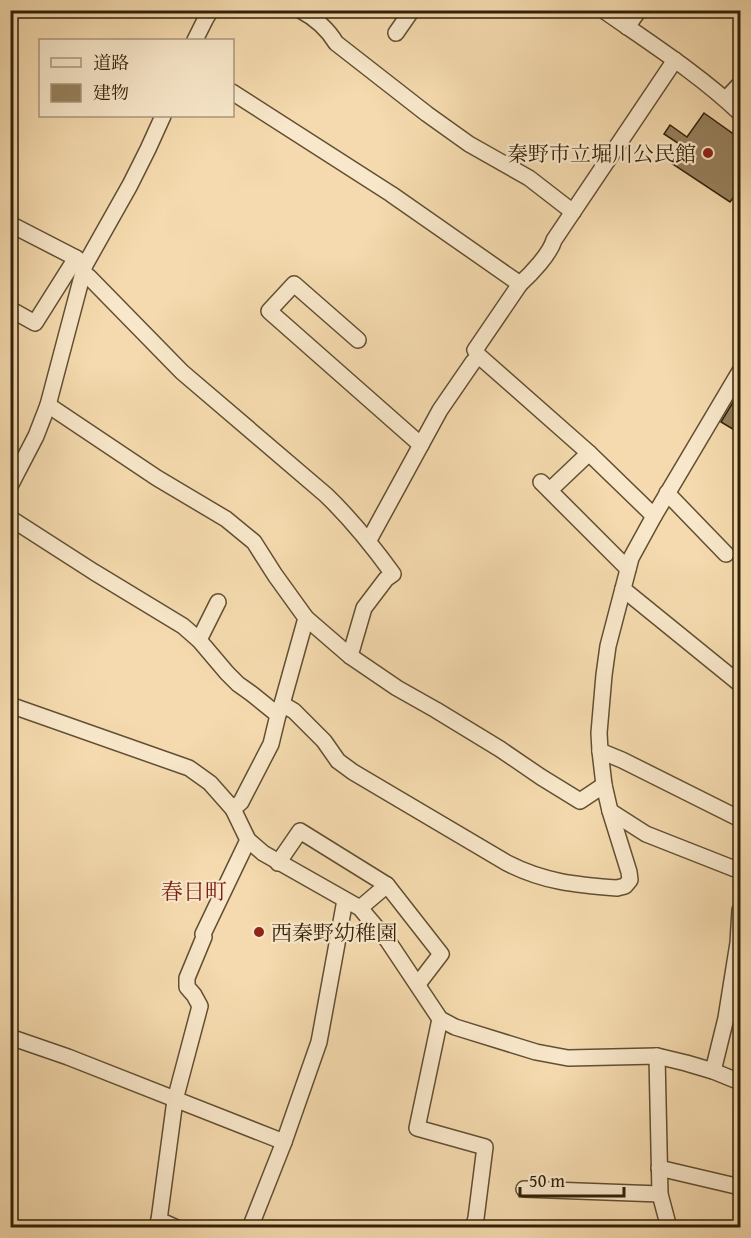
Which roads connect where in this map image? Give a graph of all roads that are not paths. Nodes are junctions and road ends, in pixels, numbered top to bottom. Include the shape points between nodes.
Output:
1 (300, 10) edge
2 (412, 10) edge
3 (603, 10) edge
4 (639, 10) edge
5 (204, 13) edge
6 (627, 27) junction
7 (396, 33) dead end
8 (195, 39) edge
9 (675, 60) junction
10 (741, 84) edge
11 (234, 93) edge
12 (726, 99) junction
13 (741, 112) edge
14 (163, 117) edge
15 (573, 212) junction
16 (10, 224) edge
17 (81, 266) junction
18 (520, 284) junction
19 (10, 309) edge
20 (358, 340) dead end
21 (479, 356) junction
22 (741, 371) edge
23 (48, 405) junction
24 (422, 445) junction
25 (589, 453) junction
26 (10, 486) edge
27 (667, 494) junction
28 (654, 516) junction
29 (10, 518) edge
30 (369, 540) junction
31 (726, 554) dead end
32 (628, 569) junction
33 (622, 589) junction
34 (218, 602) dead end
35 (306, 618) junction
36 (200, 640) junction
37 (350, 656) junction
38 (741, 684) edge
39 (10, 705) edge
40 (280, 709) junction
41 (600, 751) junction
42 (604, 785) junction
43 (233, 809) junction
44 (610, 811) junction
45 (741, 819) edge
46 (248, 840) junction
47 (278, 863) junction
48 (741, 871) edge
49 (387, 885) junction
50 (345, 900) junction
51 (360, 908) junction
52 (741, 910) edge
53 (418, 984) junction
54 (440, 1019) junction
55 (10, 1037) edge
56 (657, 1056) junction
57 (712, 1071) junction
58 (741, 1082) edge
59 (176, 1100) junction
60 (284, 1142) junction
61 (659, 1168) junction
62 (741, 1186) edge
63 (524, 1189) dead end
64 (660, 1194) junction
65 (158, 1224) edge
66 (177, 1227) edge
67 (250, 1227) edge
68 (473, 1227) edge
69 (669, 1227) edge

1 - 15 street via 427,114 529,178
2 - 7 street
3 - 6 street
4 - 6 street
5 - 8 street
6 - 9 street
9 - 12 street
9 - 15 street
10 - 12 street
11 - 18 street via 391,194
12 - 13 street
14 - 17 street via 130,184
15 - 18 street via 552,246
16 - 17 street
17 - 19 street via 35,322
17 - 23 street
17 - 30 street via 182,372 326,495
18 - 21 street via 477,345
20 - 24 street via 294,284 269,311
21 - 24 street via 440,410
21 - 25 street
22 - 27 street
23 - 26 street
23 - 35 street via 226,519 254,542
24 - 30 street
25 - 28 street
25 - 32 street via 545,486
27 - 28 street
27 - 31 street
28 - 32 street
29 - 36 street
30 - 37 street via 393,574 364,608
32 - 33 street
33 - 38 street
33 - 41 street via 604,675
34 - 36 street
35 - 37 street
35 - 40 street
36 - 40 street via 238,684
37 - 42 street via 580,801
39 - 43 street via 189,768 210,783
40 - 43 street via 271,744 241,802
40 - 44 street via 294,711 338,761 353,772 525,872 568,884 625,886 630,880 629,872
41 - 42 street
41 - 45 street
42 - 44 street
43 - 46 street
44 - 48 street via 646,834
46 - 47 street
46 - 59 street via 203,934 187,978 187,987 200,1006
47 - 49 street via 300,831
47 - 50 street
49 - 51 street
49 - 53 street via 441,954
50 - 51 street
50 - 60 street via 319,1042
51 - 53 street
52 - 57 street via 726,1018
53 - 54 street
54 - 56 street via 536,1052 568,1058
54 - 68 street via 417,1128 485,1147
55 - 59 street
56 - 57 street
56 - 61 street
57 - 58 street
59 - 60 street
59 - 65 street
60 - 67 street
61 - 62 street
61 - 64 street
63 - 64 street
64 - 69 street
65 - 66 street

